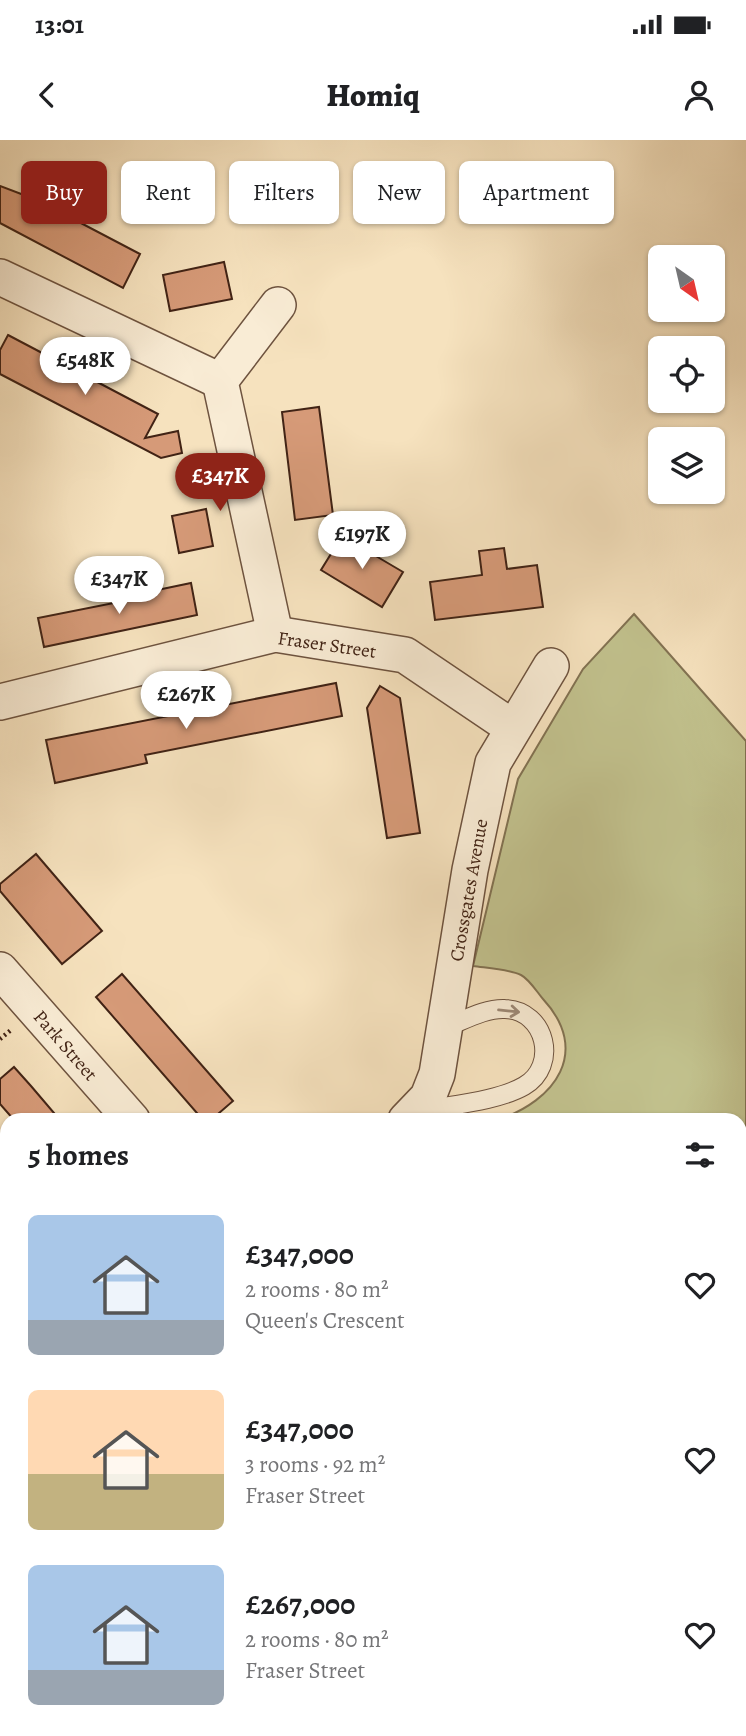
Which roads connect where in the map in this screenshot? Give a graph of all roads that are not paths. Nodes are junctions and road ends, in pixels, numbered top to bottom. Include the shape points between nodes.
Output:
1 (0, 277) edge
2 (278, 305) dead end
3 (220, 380) junction
4 (275, 634) junction
5 (551, 666) dead end
6 (0, 702) edge
7 (513, 728) junction
8 (0, 970) edge
9 (444, 1028) junction
10 (126, 1113) edge
11 (414, 1113) edge
12 (423, 1113) edge

1 - 3 street
2 - 3 street
3 - 4 street
4 - 6 street, Fraser Street
4 - 7 street, Fraser Street via 405,655
5 - 7 street, Crossgates Avenue
7 - 9 street, Crossgates Avenue via 493,763
8 - 10 street, Park Street
9 - 11 street, Crossgates Avenue via 437,1074 428,1097
9 -> 12 lane via 494,1010 520,1011 539,1028 545,1043 542,1068 535,1078 514,1090

